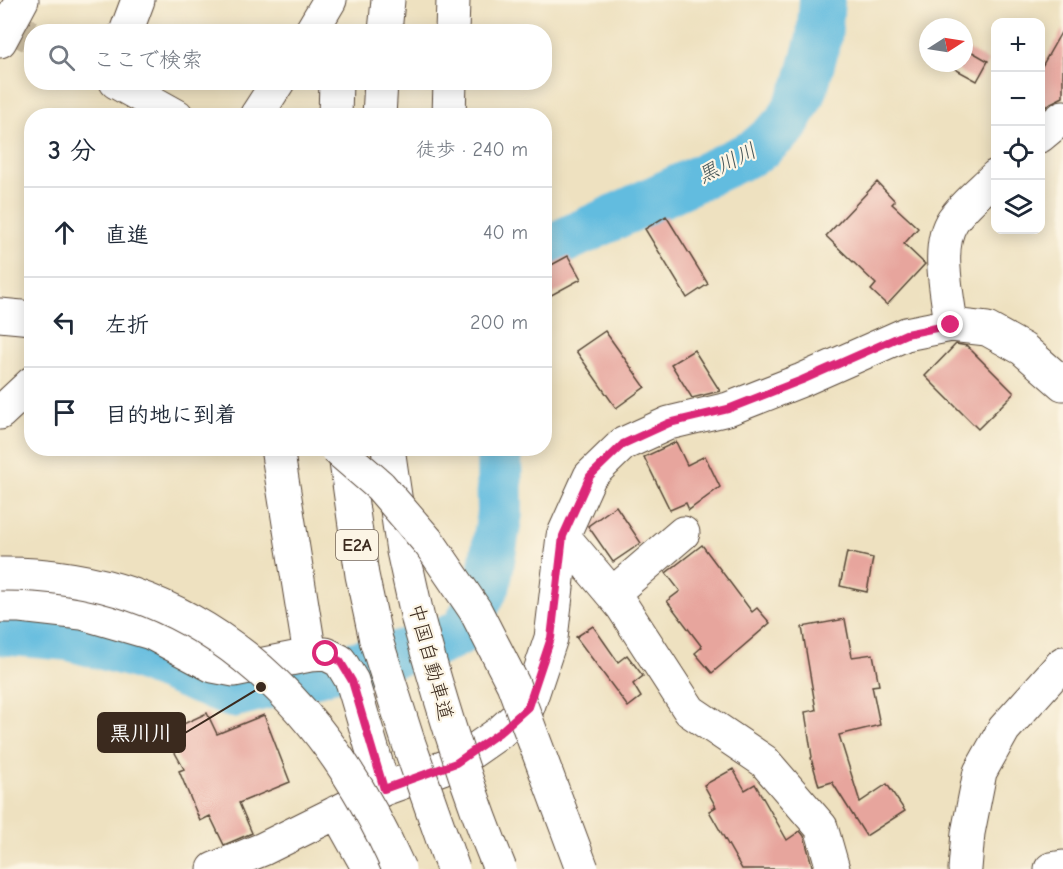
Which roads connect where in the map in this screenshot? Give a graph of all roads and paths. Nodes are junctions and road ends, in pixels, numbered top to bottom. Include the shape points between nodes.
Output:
1 (22, 0) edge
2 (138, 0) edge
3 (330, 0) edge
4 (342, 0) edge
5 (388, 0) edge
6 (453, 0) edge
7 (129, 24) edge
8 (316, 24) edge
9 (340, 24) edge
10 (386, 24) edge
11 (452, 24) edge
12 (0, 41) edge
13 (130, 90) edge
14 (273, 90) edge
15 (336, 90) edge
16 (381, 90) edge
17 (450, 90) edge
18 (163, 108) edge
19 (260, 108) edge
20 (335, 108) edge
21 (380, 108) edge
22 (449, 108) edge
23 (1063, 117) edge
24 (1045, 133) edge
25 (992, 180) edge
26 (0, 315) edge
27 (24, 317) edge
28 (951, 325) junction
29 (1063, 384) edge
30 (24, 390) edge
31 (0, 413) edge
32 (278, 456) edge
33 (345, 456) edge
34 (345, 456) edge
35 (389, 456) edge
36 (683, 533) dead end
37 (563, 536) junction
38 (0, 574) edge
39 (612, 594) junction
40 (0, 606) edge
41 (310, 655) junction
42 (1063, 663) edge
43 (384, 789) junction
44 (337, 812) junction
45 (1063, 867) edge
46 (214, 869) edge
47 (369, 869) edge
48 (399, 869) edge
49 (453, 869) edge
50 (500, 869) edge
51 (582, 869) edge
52 (833, 869) edge
53 (965, 869) edge
54 (1051, 869) edge

1 - 12 main road
2 - 7 main road
3 - 8 main road
4 - 9 main road
5 - 10 main road
6 - 11 main road
13 - 18 main road
14 - 19 main road
15 - 20 main road
16 - 21 main road
17 - 22 main road
23 - 24 main road
25 - 28 main road via 953,220 944,241
26 - 27 main road
28 - 29 main road via 987,328 1023,349
28 - 37 main road via 906,334 728,409 669,423 623,444 590,476
30 - 31 main road
32 - 41 main road
33 - 51 main road, bridge via 380,486 430,544 475,610 513,684
34 - 49 main road, E2A, bridge via 362,575 376,640
35 - 50 main road, 中国自動車道 / E2A, bridge via 418,619 448,728
36 - 39 main road
37 - 39 main road
37 - 43 main road via 551,638 528,707 456,763
38 - 48 main road, bridge via 82,580 137,596 190,619 236,648 284,692 333,748
39 - 52 main road via 690,711 764,761 821,826
40 - 41 main road via 82,613 151,633 213,666 234,670
41 - 43 main road via 326,654 340,661 352,681
42 - 53 main road via 1004,729 980,772
43 - 44 main road
44 - 46 main road
44 - 47 main road
45 - 54 main road

